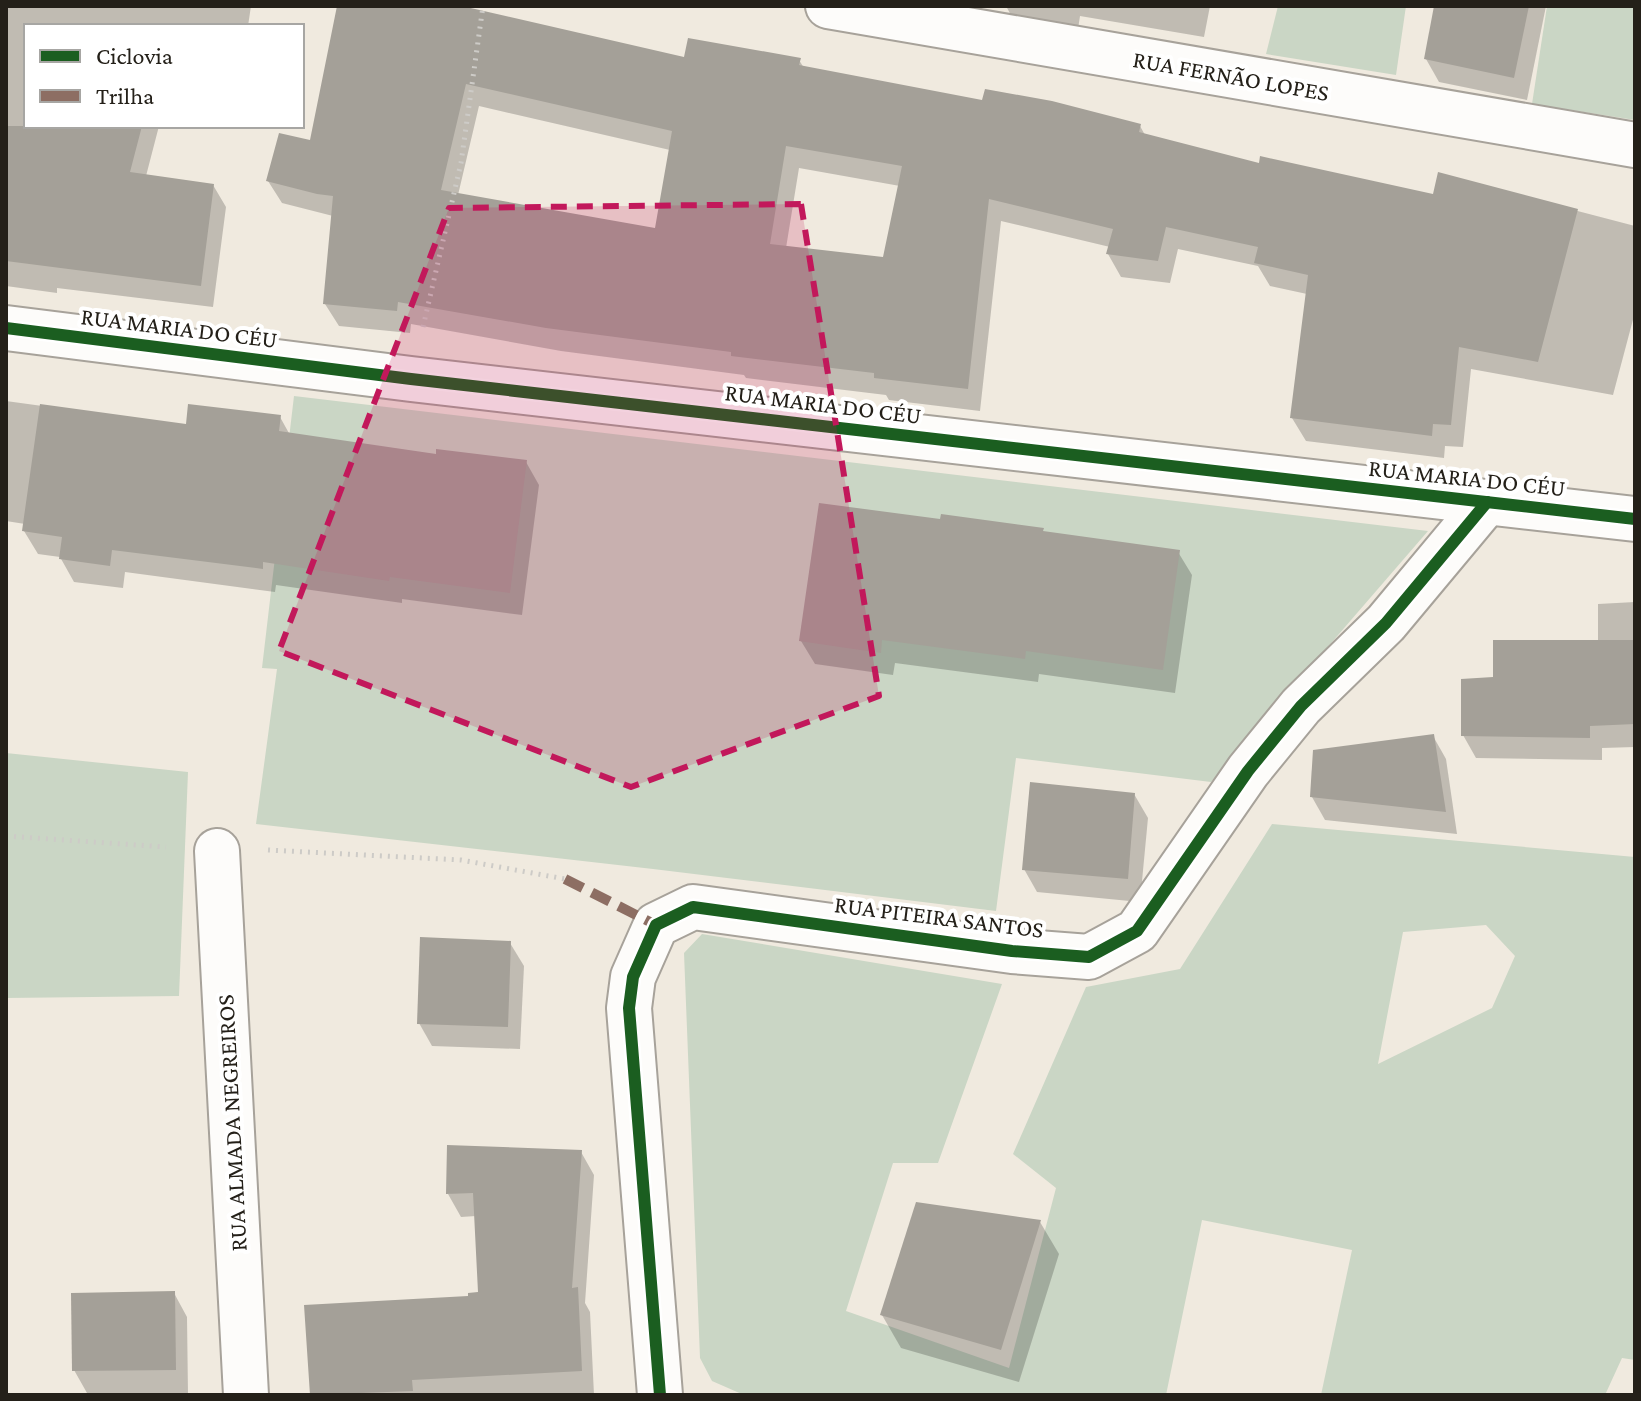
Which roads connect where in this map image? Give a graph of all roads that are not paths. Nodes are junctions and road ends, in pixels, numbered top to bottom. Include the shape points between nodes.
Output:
1 (828, 6) edge
2 (1635, 145) edge
3 (6, 328) edge
4 (1487, 502) junction
5 (1635, 519) edge
6 (217, 851) road end
7 (246, 1395) edge
8 (660, 1395) edge

1 - 2 street, RUA FERNÃO LOPES
3 - 4 street, RUA MARIA DO CÉU
4 - 5 street, RUA MARIA DO CÉU
4 - 8 street, RUA PITEIRA SANTOS via 1386,623 1301,706 1248,771 1137,931 1089,957 693,907 656,925 633,977 629,1008
6 - 7 street, RUA ALMADA NEGREIROS

